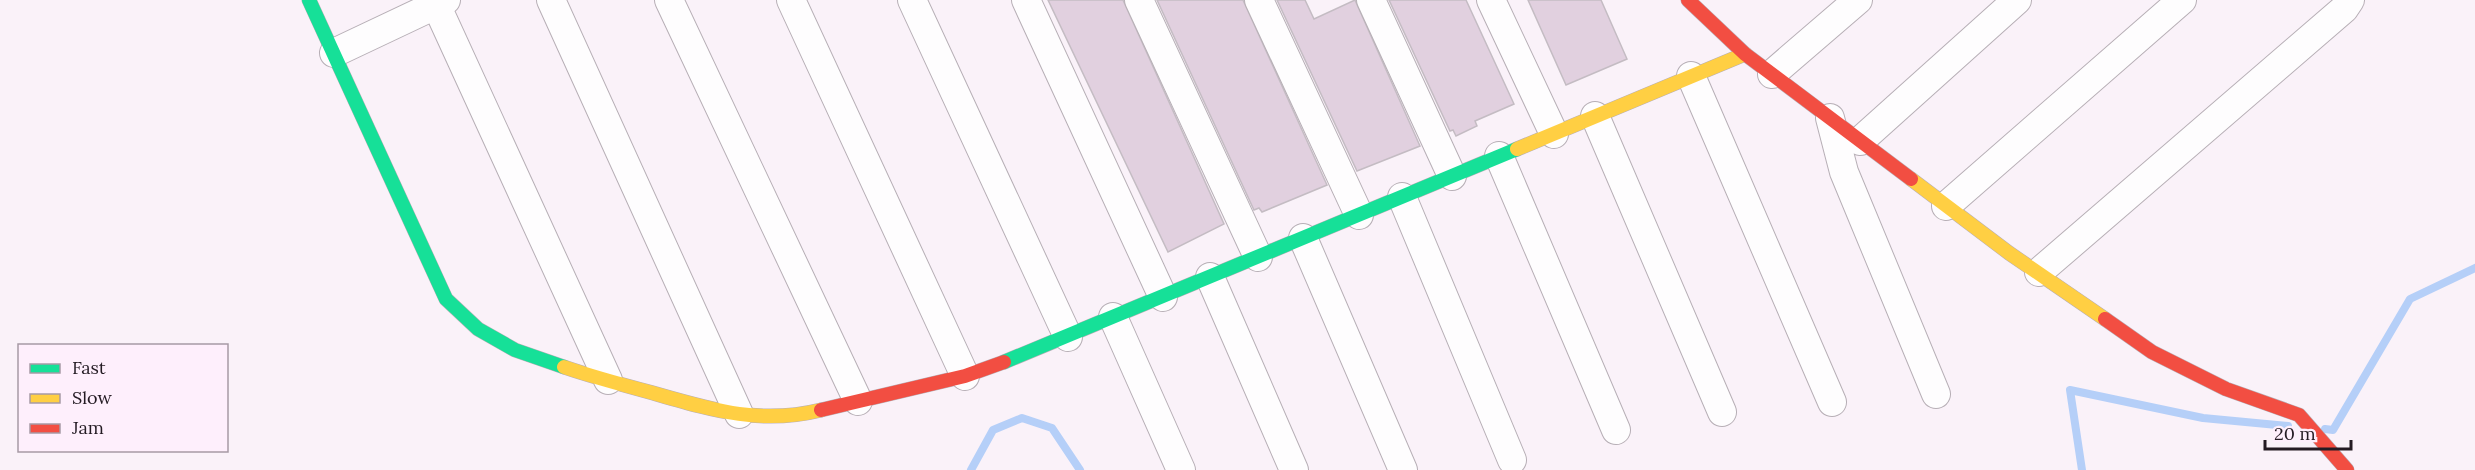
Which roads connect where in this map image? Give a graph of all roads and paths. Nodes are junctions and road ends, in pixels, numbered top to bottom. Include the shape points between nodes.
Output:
1 (309, 0) edge
2 (551, 0) edge
3 (669, 0) edge
4 (791, 0) edge
5 (912, 0) edge
6 (1026, 0) edge
7 (1139, 0) edge
8 (1259, 0) edge
9 (1371, 0) edge
10 (1491, 0) edge
11 (1858, 0) edge
12 (2018, 0) edge
13 (2182, 0) edge
14 (2350, 0) edge
15 (1692, 1) edge
16 (439, 2) edge
17 (334, 52) junction
18 (1745, 54) junction
19 (1772, 74) junction
20 (1691, 76) junction
21 (1595, 116) junction
22 (1830, 118) junction
23 (1554, 134) junction
24 (1860, 141) junction
25 (1499, 156) junction
26 (1452, 176) junction
27 (1402, 197) junction
28 (1946, 206) junction
29 (1359, 214) junction
30 (1303, 238) junction
31 (1257, 257) junction
32 (2039, 272) junction
33 (1210, 277) junction
34 (1163, 297) junction
35 (1113, 317) junction
36 (1068, 337) junction
37 (965, 376) junction
38 (608, 380) junction
39 (1936, 394) dead end
40 (858, 401) junction
41 (1832, 402) dead end
42 (1722, 412) dead end
43 (740, 414) junction
44 (1616, 430) dead end
45 (1512, 459) dead end
46 (1181, 470) edge
47 (1294, 470) edge
48 (1402, 470) edge
49 (2347, 470) edge

1 - 17 street
2 - 43 street
3 - 40 street
4 - 37 street
5 - 36 street
6 - 34 street
7 - 31 street
8 - 29 street
9 - 26 street
10 - 23 street
11 - 19 street
12 - 24 street
13 - 28 street
14 - 32 street
15 - 18 street
16 - 17 street
16 - 38 street
17 - 38 street via 446,299 478,329 515,350
18 - 19 street
18 - 20 street
19 - 22 street
20 - 21 street
20 - 41 street
21 - 23 street
21 - 42 street
22 - 24 street
22 - 39 street via 1844,172
23 - 25 street
24 - 28 street
25 - 26 street
25 - 44 street
26 - 27 street
27 - 29 street
27 - 45 street
28 - 32 street
29 - 30 street
30 - 31 street
30 - 48 street
31 - 33 street
32 - 49 street via 2152,352 2226,389 2299,415
33 - 34 street
33 - 47 street
34 - 35 street
35 - 36 street
35 - 46 street
36 - 37 street
37 - 40 street
38 - 43 street
40 - 43 street via 800,415

